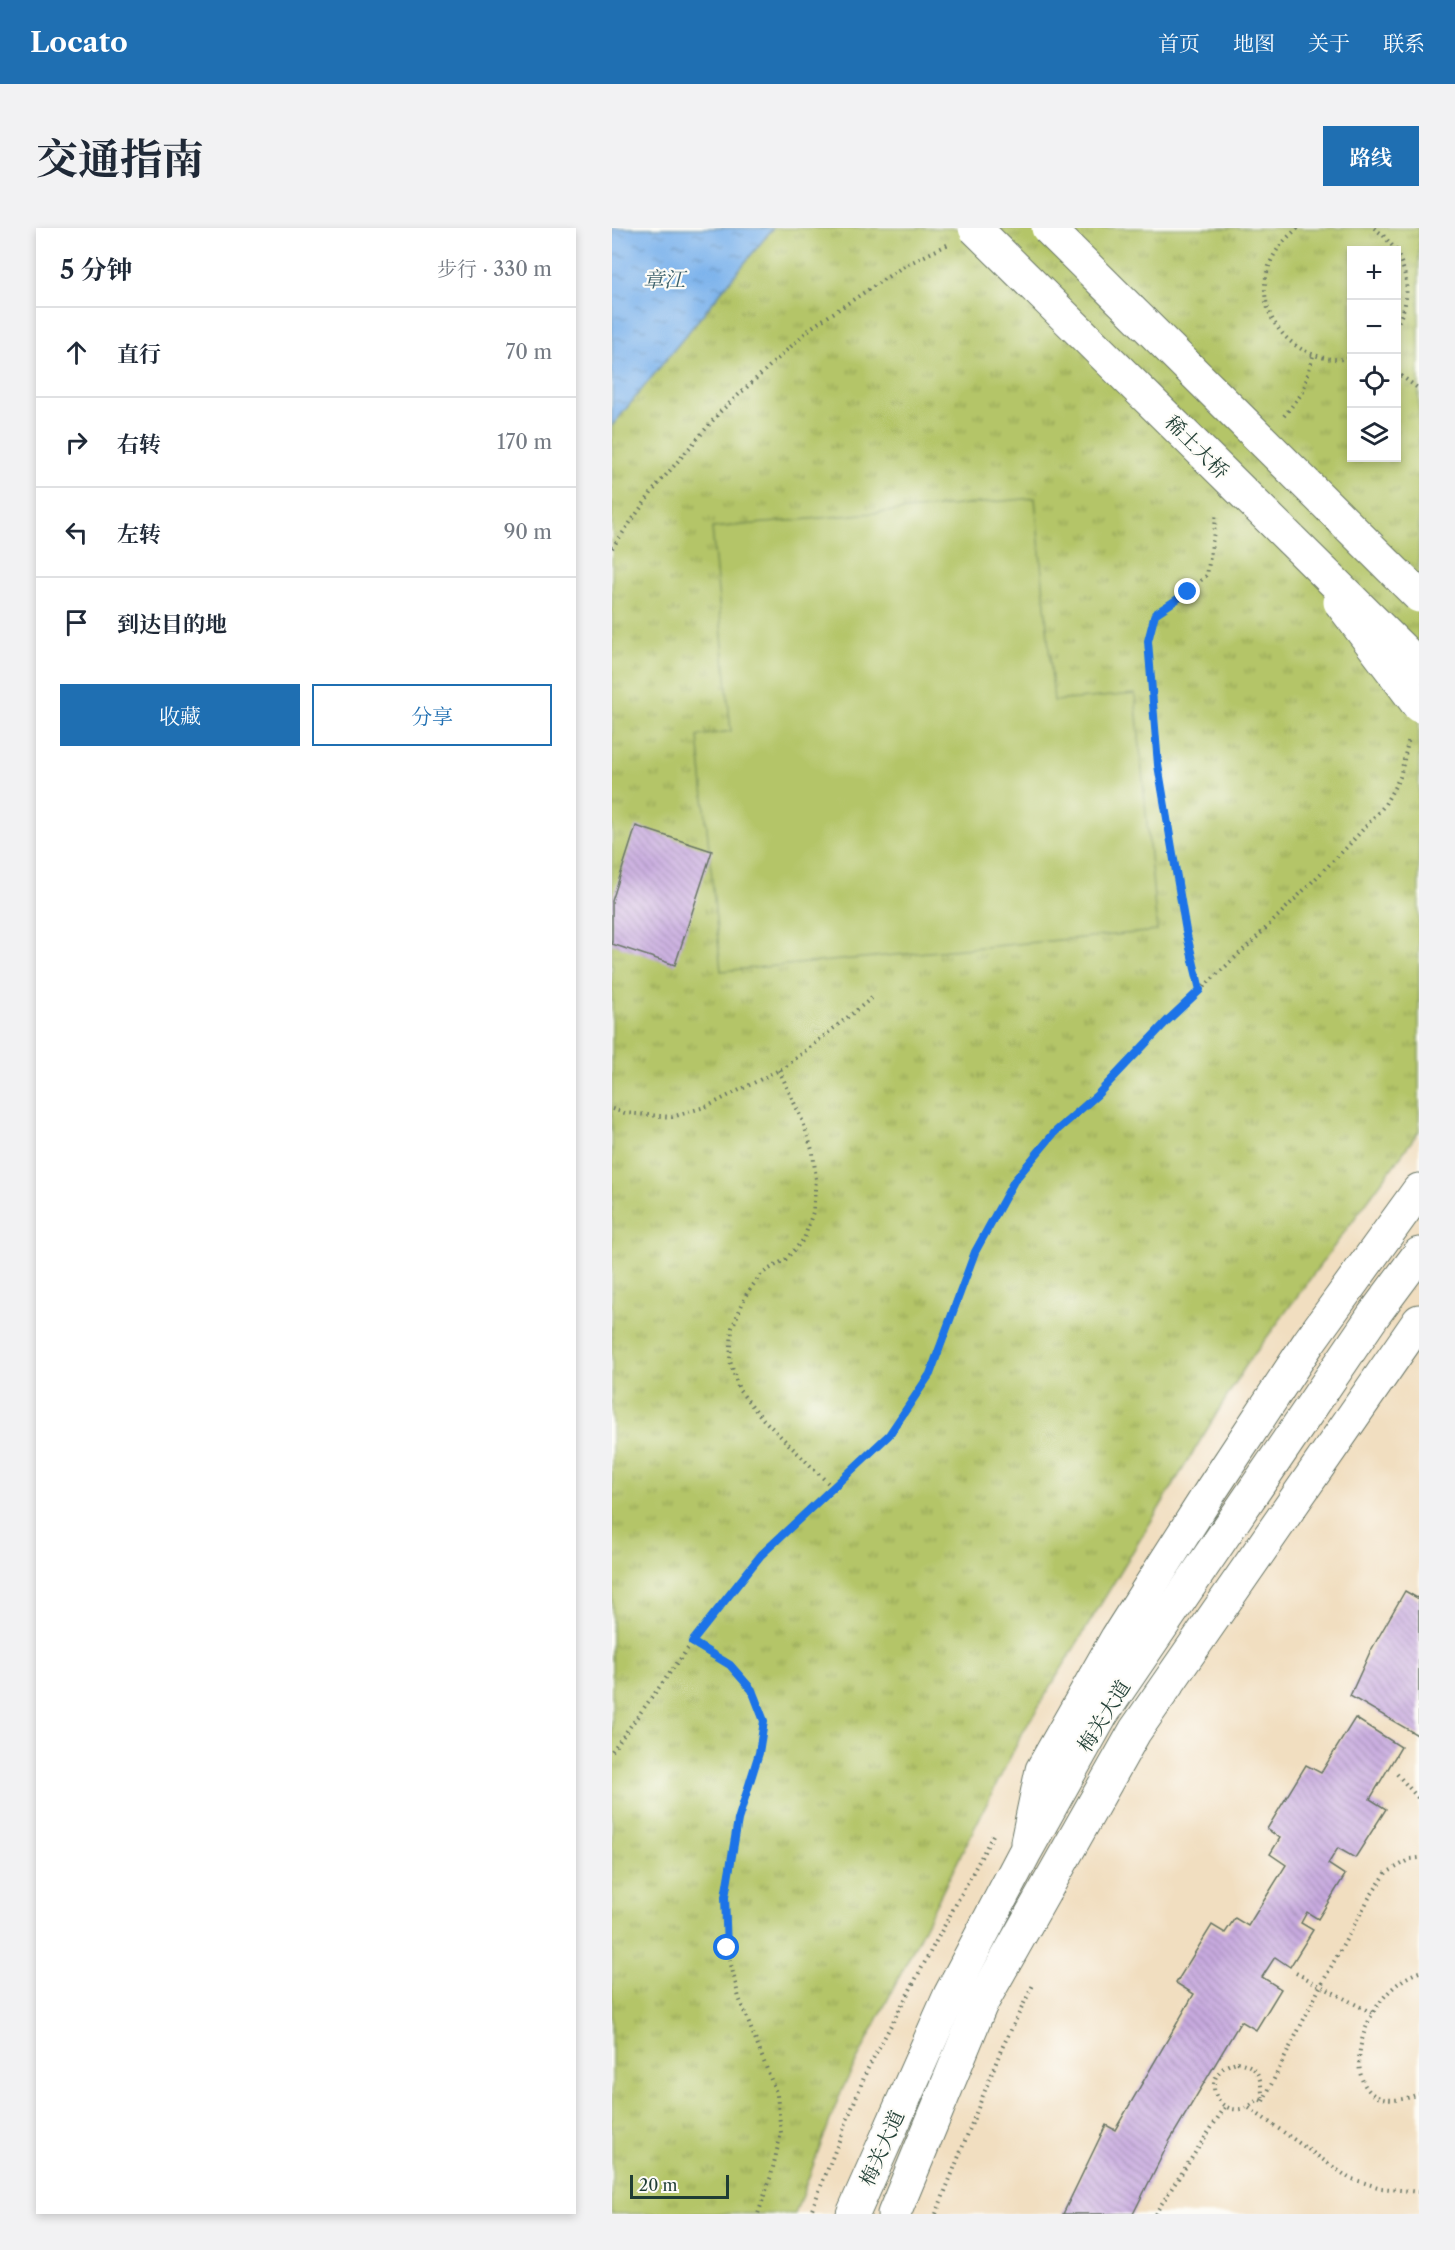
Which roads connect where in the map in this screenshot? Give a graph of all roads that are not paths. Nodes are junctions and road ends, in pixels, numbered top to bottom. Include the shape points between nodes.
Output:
1 (1048, 228) edge
2 (964, 235) edge
3 (1335, 513) junction
4 (1298, 546) junction
5 (1419, 574) edge
6 (1419, 596) edge
7 (1419, 666) edge
8 (1415, 719) edge
9 (1419, 1190) edge
10 (1419, 1254) edge
11 (1419, 1321) edge
12 (1024, 1854) junction
13 (853, 2214) edge
14 (894, 2214) edge

1 - 3 main road, bridge
2 - 4 main road, 稀土大桥, bridge
3 - 5 main road, bridge
3 - 6 main road, bridge
4 - 7 main road, 稀土大桥, bridge
4 - 8 main road, bridge
9 - 12 main road via 1302,1352 1117,1638 1042,1770
10 - 12 main road, 梅关大道 via 1102,1714
11 - 14 main road, 梅关大道 via 1136,1731 980,2006
12 - 13 main road, 梅关大道 via 950,1995

